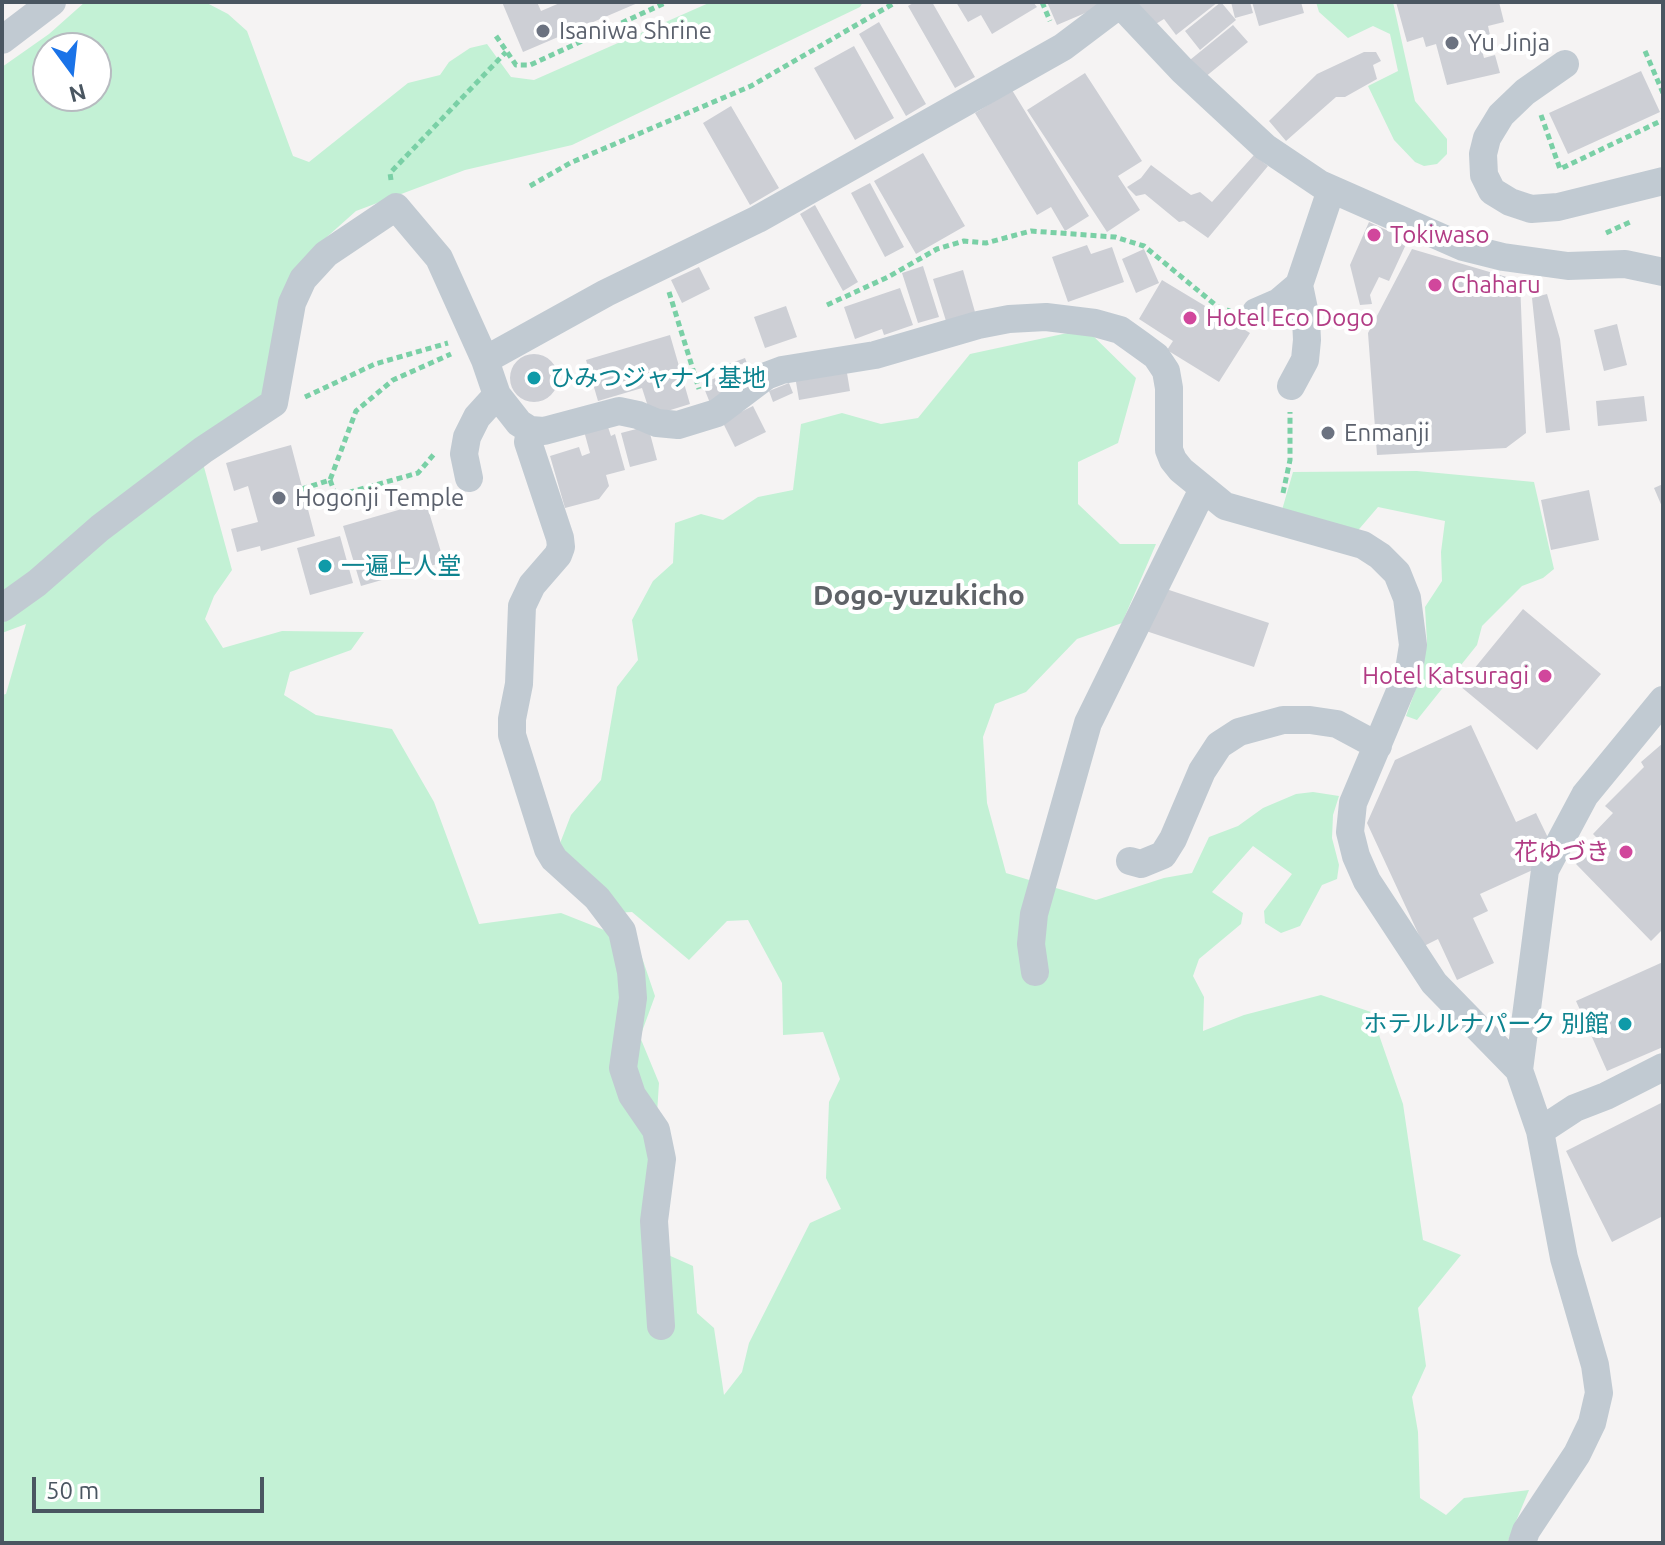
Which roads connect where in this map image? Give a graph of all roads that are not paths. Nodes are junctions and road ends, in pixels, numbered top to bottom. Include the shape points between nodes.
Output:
1 (52, 2) edge
2 (1119, 3) edge
3 (2, 40) edge
4 (1565, 64) dead end
5 (1663, 181) edge
6 (1331, 190) junction
7 (1663, 272) edge
8 (1299, 285) junction
9 (1256, 312) road end
10 (481, 351) junction
11 (1291, 386) road end
12 (497, 395) junction
13 (530, 430) junction
14 (469, 478) dead end
15 (1203, 489) junction
16 (2, 608) edge
17 (1663, 700) edge
18 (1378, 746) junction
19 (1130, 861) dead end
20 (1035, 972) dead end
21 (1663, 1067) edge
22 (1519, 1070) junction
23 (1540, 1131) junction
24 (661, 1326) dead end
25 (1522, 1543) edge

1 - 3 street
2 - 6 street via 1265,147
2 - 10 street via 1063,47 758,219
4 - 5 street via 1525,92 1487,138 1484,175 1492,191 1531,209
6 - 7 street via 1463,247 1503,257 1568,266 1625,264
6 - 8 street
8 - 9 street
8 - 11 street via 1307,340 1305,360
10 - 12 street
10 - 16 street via 439,258 396,207 326,254 303,279 292,303 274,403 111,519
12 - 13 street
12 - 14 street via 467,437
13 - 15 street via 619,411 678,425 708,417 782,370 875,355 978,325 1046,317 1120,330 1156,356 1169,388 1169,450 1181,470
13 - 24 street via 528,442 561,547 522,606 512,735 548,849 622,931 633,998 623,1068 632,1095 656,1130 662,1159 654,1221
15 - 18 street via 1225,506 1363,545 1397,573 1407,598 1413,645 1409,670
15 - 20 street via 1088,723 1034,914
17 - 22 street via 1585,795 1545,870
18 - 19 street via 1337,724 1310,720 1283,720 1239,732 1219,745 1202,771 1163,855 1141,864
18 - 22 street via 1353,803 1350,832 1356,856 1434,983
21 - 23 street via 1575,1108
22 - 23 street
23 - 25 street via 1564,1258 1599,1393 1577,1454

